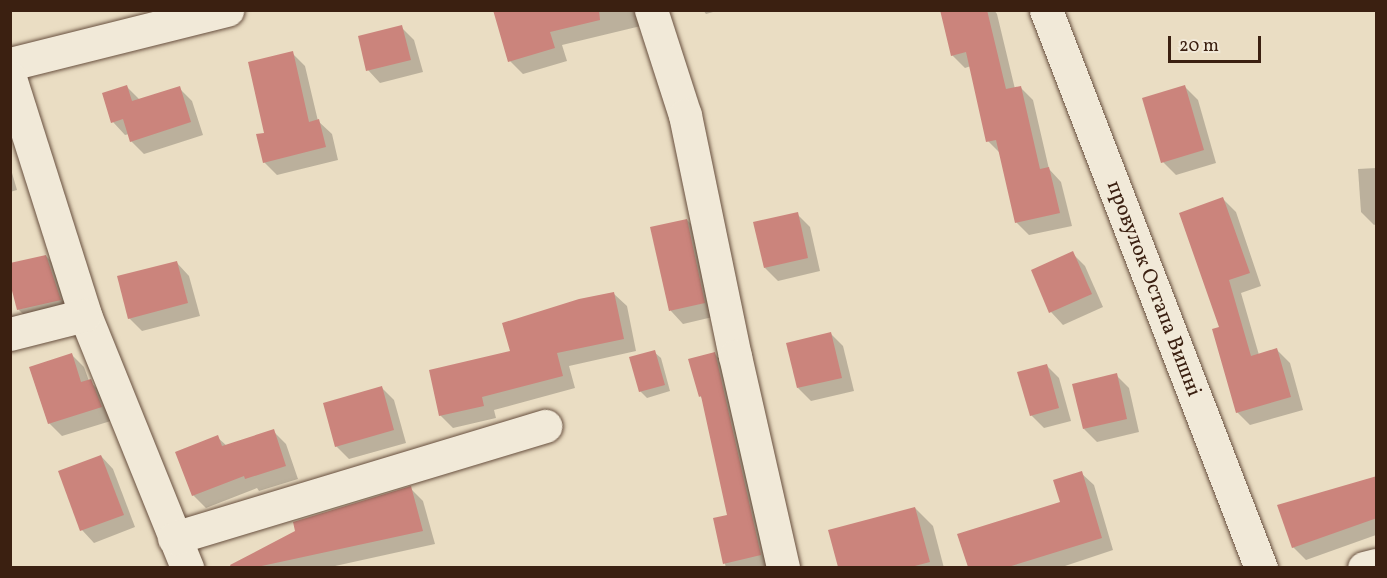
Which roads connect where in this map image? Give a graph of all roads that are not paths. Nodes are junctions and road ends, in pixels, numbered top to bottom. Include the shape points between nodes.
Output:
1 (226, 10) edge
2 (651, 10) edge
3 (1046, 10) edge
4 (10, 64) edge
5 (10, 78) edge
6 (85, 315) junction
7 (10, 334) edge
8 (545, 426) dead end
9 (174, 538) junction
10 (1377, 565) edge
11 (187, 567) edge
12 (783, 567) edge
13 (1261, 567) edge
14 (1364, 567) edge

1 - 4 street
2 - 12 street via 685,115
3 - 13 street, провулок Остапа Вишні
5 - 6 street
6 - 7 street
6 - 9 street
8 - 9 street
9 - 11 street
10 - 14 street

